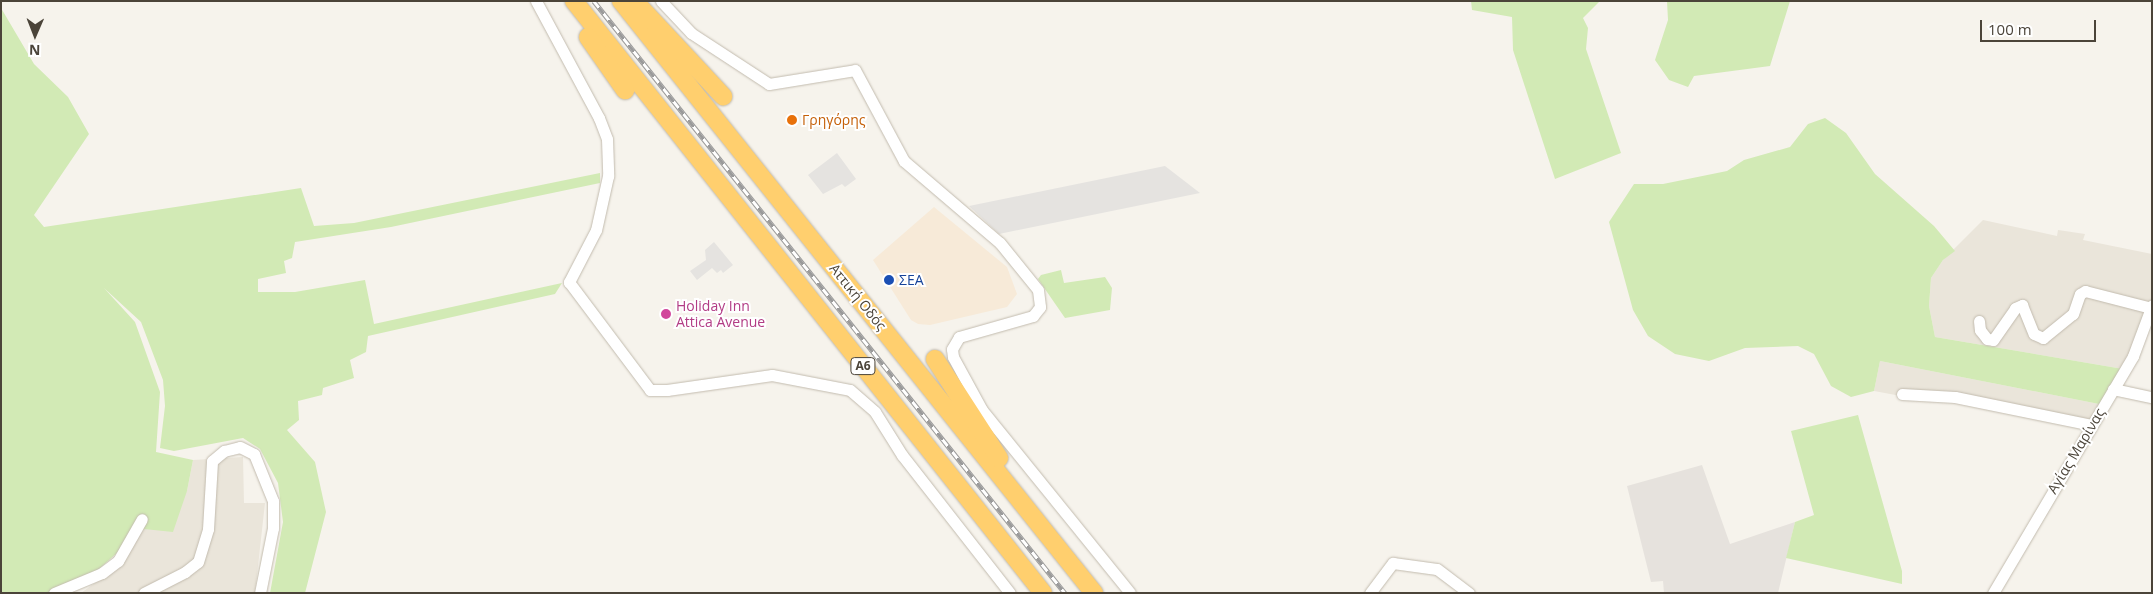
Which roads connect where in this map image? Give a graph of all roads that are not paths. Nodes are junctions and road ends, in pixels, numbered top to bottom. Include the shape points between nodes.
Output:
1 (536, 1) edge
2 (563, 1) edge
3 (574, 1) edge
4 (621, 1) edge
5 (634, 1) edge
6 (661, 1) edge
7 (625, 90) dead end
8 (723, 96) dead end
9 (2151, 307) edge
10 (1979, 321) dead end
11 (935, 359) dead end
12 (865, 388) dead end
13 (2113, 389) junction
14 (1902, 394) dead end
15 (2152, 397) edge
16 (2091, 426) junction
17 (1027, 506) junction
18 (142, 519) dead end
19 (257, 591) edge
20 (54, 593) edge
21 (144, 593) edge
22 (1010, 593) edge
23 (1042, 593) edge
24 (1094, 593) edge
25 (1130, 593) edge
26 (1370, 593) edge
27 (1469, 593) edge
28 (1993, 593) edge

1 - 22 street via 607,139 608,176 596,230 569,282 650,390 772,375 850,390 875,412 902,456
2 - 7 highway
3 - 23 highway, Α6
4 - 17 highway, Αττική Οδός
5 - 8 highway
6 - 25 street via 692,32 770,84 855,70 904,161 1000,243 1038,290 1040,307 1033,316 959,337 952,349 953,357 982,410
9 - 10 street via 2085,291 2080,294 2073,314 2043,338 2034,334 2022,305 2015,308 1992,340 1988,340 1980,330
9 - 13 street, Αγίας Μαρίνας via 2141,340
11 - 17 highway via 978,422
12 - 23 highway via 1006,559
13 - 15 street
13 - 16 street, Αγίας Μαρίνας
14 - 16 street via 1955,397
16 - 28 street, Αγίας Μαρίνας
17 - 24 highway, Αττική Οδός
18 - 20 street via 118,560 102,573
19 - 21 street via 273,528 272,501 254,454 240,447 224,452 212,461 208,530 198,562
26 - 27 street via 1393,563 1437,569

